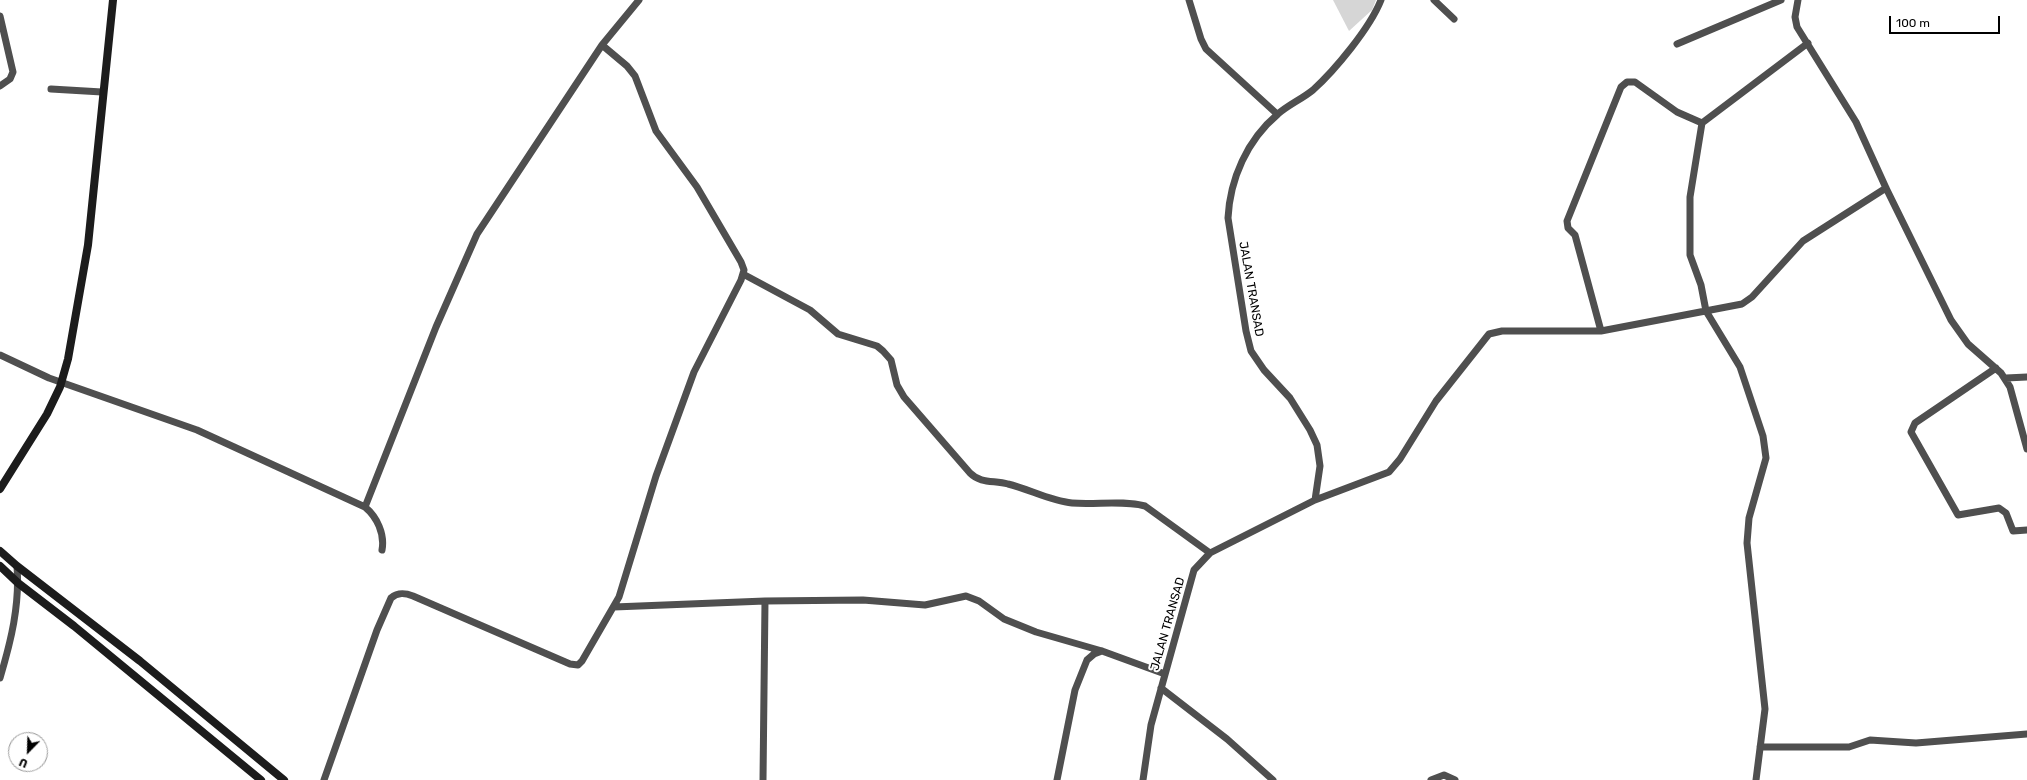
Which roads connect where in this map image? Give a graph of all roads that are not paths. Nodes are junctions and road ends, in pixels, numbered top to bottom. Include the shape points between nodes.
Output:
1 (113, 0) edge
2 (639, 0) edge
3 (1189, 0) edge
4 (1381, 0) edge
5 (1434, 0) edge
6 (1781, 0) edge
7 (1798, 0) edge
8 (0, 16) edge
9 (1454, 20) dead end
10 (1808, 43) junction
11 (1677, 44) dead end
12 (602, 45) junction
13 (0, 86) edge
14 (51, 89) dead end
15 (102, 92) junction
16 (1277, 114) junction
17 (1702, 123) junction
18 (1886, 188) junction
19 (743, 274) junction
20 (1706, 311) junction
21 (1601, 331) junction
22 (0, 355) edge
23 (1996, 368) junction
24 (2027, 377) edge
25 (2006, 378) junction
26 (61, 382) junction
27 (2027, 449) edge
28 (0, 489) edge
29 (1315, 500) junction
30 (365, 507) junction
31 (2027, 530) edge
32 (382, 550) dead end
33 (0, 551) edge
34 (1210, 553) junction
35 (0, 566) edge
36 (16, 566) junction
37 (18, 582) junction
38 (765, 601) junction
39 (614, 608) junction
40 (1102, 651) junction
41 (1165, 674) junction
42 (0, 678) edge
43 (1161, 688) junction
44 (2027, 734) edge
45 (1760, 747) junction
46 (262, 780) edge
47 (284, 780) edge
48 (324, 780) edge
49 (763, 780) edge
50 (1057, 780) edge
51 (1143, 780) edge
52 (1273, 780) edge
53 (1431, 780) edge
54 (1455, 780) edge
55 (1756, 780) edge

1 - 15 street
2 - 12 street
3 - 16 street via 1200,39 1206,49
4 - 16 street, JALAN TRANSAD via 1364,28 1332,70 1312,90
5 - 9 street
6 - 11 street
7 - 10 street via 1797,27
8 - 13 street via 13,72 10,79
10 - 17 street
10 - 18 street via 1856,122
12 - 19 street via 635,76 656,131 697,188 741,262
12 - 30 street via 477,234 436,327
14 - 15 street
15 - 26 street via 88,245 68,359
16 - 29 street, JALAN TRANSAD via 1256,137 1240,162 1228,201 1228,218 1251,351 1264,370 1290,398 1317,445 1320,466
17 - 20 street via 1690,197 1689,228 1690,255 1701,285
17 - 21 street via 1677,112 1635,82 1627,82 1621,87 1567,221 1568,228 1575,235
18 - 20 street via 1803,241 1748,301
18 - 23 street via 1951,320 1968,344
19 - 34 street via 810,310 838,334 877,346 883,351 891,360 897,385 904,397 979,480 1007,484 1072,503 1145,506
19 - 39 street via 694,372 656,476
20 - 21 street
20 - 45 street via 1740,367 1763,436 1766,458 1749,518 1748,543 1765,709
21 - 29 street via 1502,331 1489,334 1436,401 1395,467 1384,474
22 - 26 street
23 - 25 street
23 - 31 street via 1915,423 1911,432 1956,514 1962,516 1999,508 2006,513 2013,531
24 - 25 street
25 - 27 street
26 - 28 street via 47,414
26 - 30 street via 197,430
29 - 34 street, JALAN TRANSAD
30 - 32 street via 378,523 383,541
33 - 36 street
34 - 41 street, JALAN TRANSAD via 1194,570
35 - 37 street
36 - 37 street
36 - 47 street via 140,661
37 - 42 street via 11,638
37 - 46 street
38 - 39 street
38 - 40 street via 863,600 925,605 966,596 979,600 1004,619 1029,630
38 - 49 street
39 - 48 street via 578,665 570,664 413,596 395,594 377,630
40 - 41 street
40 - 50 street via 1087,660 1075,690
41 - 43 street, JALAN TRANSAD
43 - 51 street, JALAN TRANSAD via 1151,725
43 - 52 street via 1227,738
44 - 45 street via 1916,743 1870,740 1849,747
45 - 55 street
53 - 54 street via 1444,776

